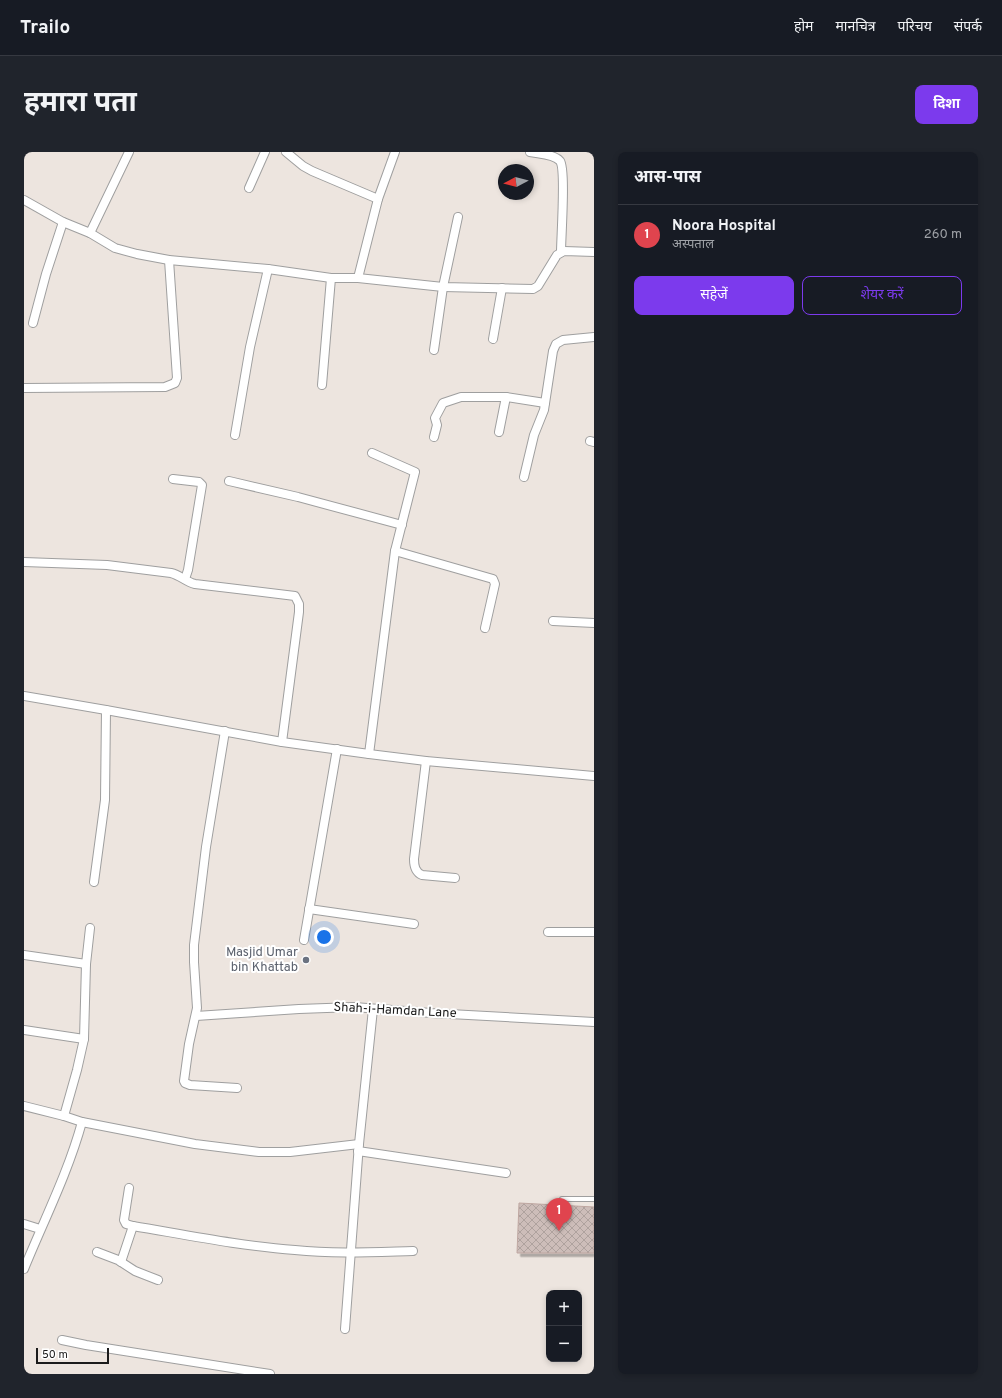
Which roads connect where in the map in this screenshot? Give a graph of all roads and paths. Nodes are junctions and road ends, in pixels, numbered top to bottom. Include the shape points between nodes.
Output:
1 (129, 152) edge
2 (265, 152) edge
3 (286, 152) edge
4 (394, 152) edge
5 (530, 152) edge
6 (249, 188) dead end
7 (378, 199) junction
8 (24, 200) edge
9 (458, 217) dead end
10 (63, 222) junction
11 (90, 233) junction
12 (561, 252) junction
13 (594, 252) edge
14 (169, 260) junction
15 (268, 269) junction
16 (331, 278) junction
17 (358, 278) junction
18 (443, 287) junction
19 (502, 288) junction
20 (33, 323) dead end
21 (594, 337) edge
22 (493, 339) dead end
23 (434, 350) dead end
24 (322, 385) dead end
25 (24, 388) edge
26 (506, 397) junction
27 (545, 403) junction
28 (499, 432) dead end
29 (235, 435) dead end
30 (434, 437) dead end
31 (372, 453) dead end
32 (524, 477) dead end
33 (174, 480) dead end
34 (228, 481) dead end
35 (402, 525) junction
36 (395, 551) junction
37 (24, 562) edge
38 (185, 579) junction
39 (553, 621) dead end
40 (594, 622) edge
41 (485, 628) dead end
42 (24, 696) edge
43 (106, 710) junction
44 (225, 731) junction
45 (282, 742) junction
46 (337, 749) junction
47 (370, 754) junction
48 (426, 761) junction
49 (594, 776) edge
50 (455, 878) dead end
51 (94, 882) dead end
52 (309, 909) junction
53 (414, 924) dead end
54 (90, 928) dead end
55 (548, 932) dead end
56 (594, 932) edge
57 (304, 940) dead end
58 (24, 955) edge
59 (86, 964) junction
60 (373, 1009) junction
61 (196, 1016) junction
62 (594, 1022) edge
63 (24, 1030) edge
64 (84, 1039) junction
65 (237, 1088) dead end
66 (24, 1106) edge
67 (64, 1116) junction
68 (82, 1122) junction
69 (359, 1147) junction
70 (506, 1173) dead end
71 (129, 1188) dead end
72 (562, 1199) dead end
73 (594, 1199) edge
74 (24, 1224) edge
75 (133, 1226) junction
76 (40, 1229) junction
77 (413, 1251) dead end
78 (97, 1252) dead end
79 (350, 1253) junction
80 (121, 1262) junction
81 (24, 1269) edge
82 (158, 1280) dead end
83 (345, 1329) dead end
84 (62, 1340) dead end
85 (270, 1374) edge

1 - 11 street
2 - 6 street
3 - 7 street via 312,171
4 - 7 street
5 - 12 street via 554,158 561,164
7 - 17 street
8 - 10 street
9 - 18 street
10 - 11 street
10 - 20 street
11 - 14 street via 115,248
12 - 13 street
12 - 19 street via 536,288
14 - 15 street
14 - 25 street via 177,378 175,383 165,387
15 - 16 street
15 - 29 street via 250,347
16 - 17 street
16 - 24 street
17 - 18 street
18 - 19 street
18 - 23 street
19 - 22 street
21 - 27 street via 565,340 556,344
26 - 27 street
26 - 28 street
26 - 30 street via 461,397 443,403 435,418 437,425
27 - 32 street
31 - 35 street via 415,472
33 - 38 street via 199,482 202,485
34 - 35 street
35 - 36 street
36 - 41 street via 494,579
36 - 47 street
37 - 38 street via 106,565 171,573
38 - 45 street via 195,584 290,594 298,600 299,612
39 - 40 street
42 - 43 street
43 - 44 street
43 - 51 street via 105,800
44 - 45 street
44 - 61 street via 206,847 194,954
45 - 46 street
46 - 47 street
46 - 52 street
47 - 48 street
48 - 49 street
48 - 50 street via 414,866 422,875
52 - 53 street
52 - 57 street
54 - 59 street
55 - 56 street
58 - 59 street
59 - 64 street
60 - 61 street, Shah-i-Hamdan Lane via 334,1007
60 - 62 street, Shah-i-Hamdan Lane
60 - 69 street
61 - 65 street via 184,1075 185,1083
63 - 64 street
64 - 67 street
66 - 67 street
67 - 68 street
68 - 69 street via 195,1144 259,1152
68 - 76 street via 69,1164
69 - 70 street
69 - 79 street
71 - 75 street via 124,1220 126,1224
72 - 73 lane
74 - 76 street
75 - 79 street via 264,1247
75 - 80 street
76 - 81 street
77 - 79 street
78 - 80 street
79 - 83 street
80 - 82 street
84 - 85 street

